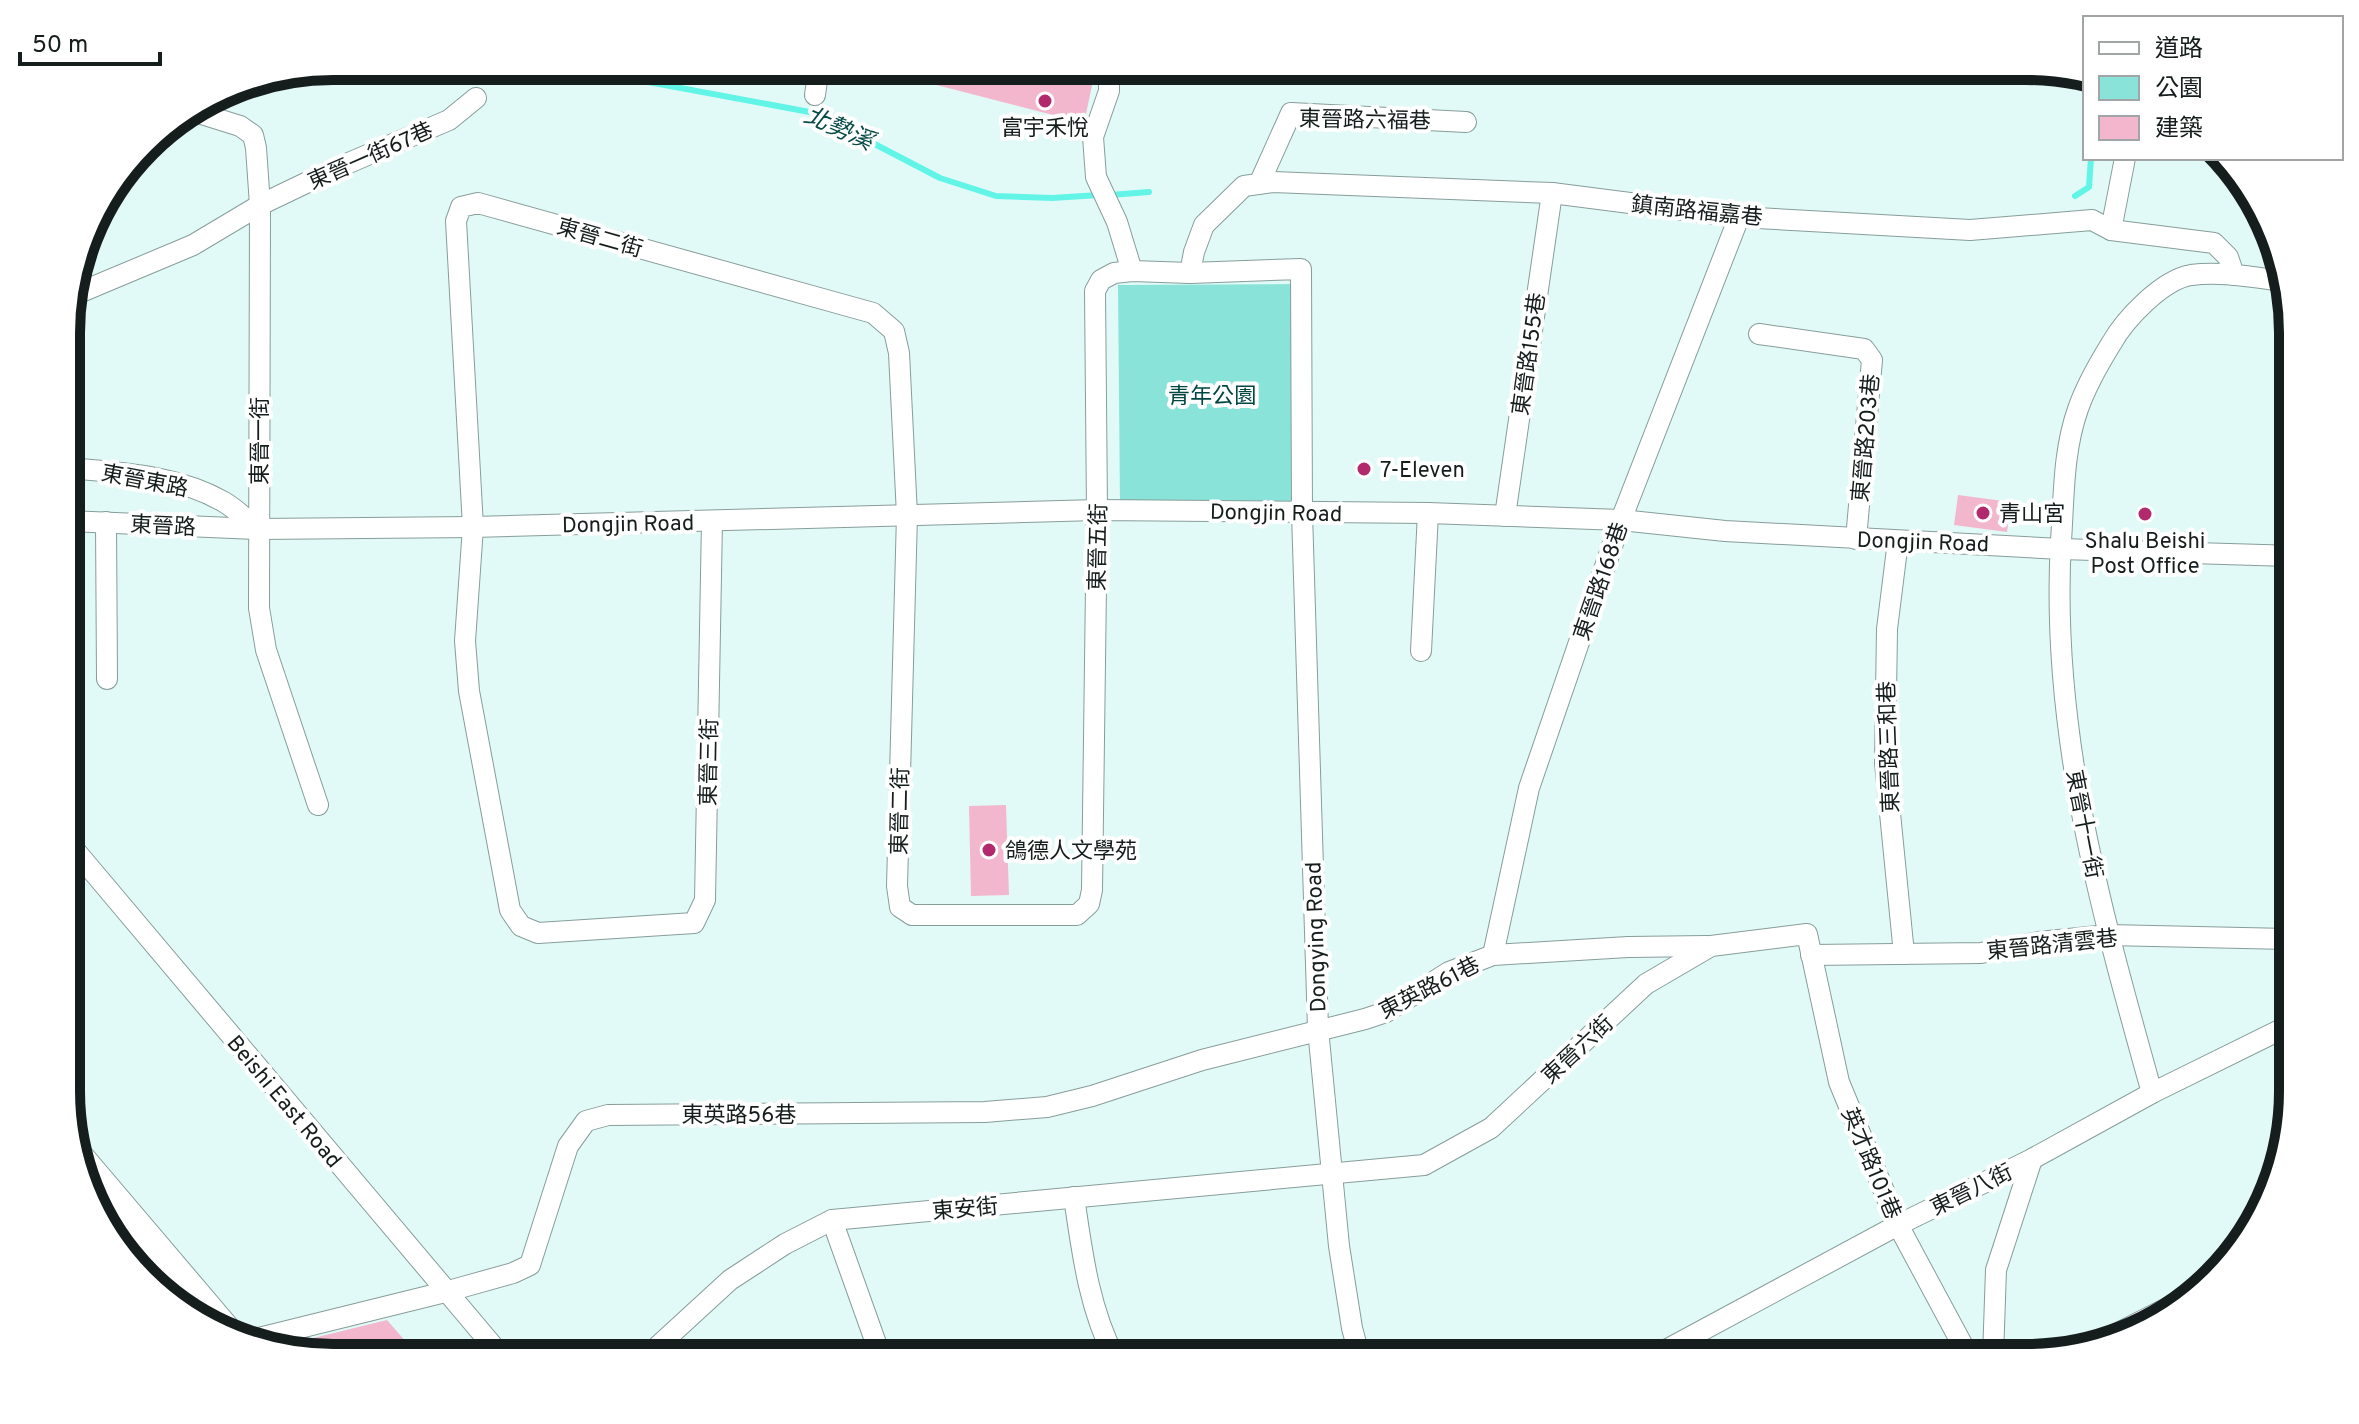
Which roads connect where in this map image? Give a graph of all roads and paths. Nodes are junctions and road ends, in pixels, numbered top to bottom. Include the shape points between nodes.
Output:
1 (817, 80) edge
2 (1109, 80) edge
3 (815, 95) dead end
4 (476, 98) dead end
5 (205, 115) edge
6 (1466, 122) dead end
7 (2125, 160) edge
8 (1259, 184) junction
9 (1552, 193) junction
10 (260, 205) junction
11 (1739, 217) junction
12 (2111, 230) junction
13 (1132, 271) junction
14 (1190, 273) junction
15 (2234, 275) junction
16 (2273, 280) edge
17 (84, 291) edge
18 (1759, 334) dead end
19 (80, 469) edge
20 (1097, 510) junction
21 (1302, 513) junction
22 (1428, 513) junction
23 (907, 515) junction
24 (1505, 516) junction
25 (1621, 520) junction
26 (80, 521) edge
27 (712, 521) junction
28 (106, 522) junction
29 (473, 527) junction
30 (258, 529) junction
31 (1856, 539) junction
32 (1898, 541) junction
33 (2061, 549) junction
34 (2278, 556) edge
35 (1421, 651) dead end
36 (107, 679) dead end
37 (318, 805) dead end
38 (80, 856) edge
39 (979, 916) joint
40 (617, 929) joint
41 (2108, 935) junction
42 (2278, 939) edge
43 (1711, 946) junction
44 (1904, 954) junction
45 (1493, 955) junction
46 (1811, 955) junction
47 (1318, 1029) junction
48 (2278, 1031) edge
49 (2152, 1093) junction
50 (2032, 1159) junction
51 (93, 1171) edge
52 (1331, 1173) junction
53 (1074, 1197) junction
54 (832, 1220) junction
55 (1898, 1225) junction
56 (445, 1292) junction
57 (214, 1314) edge
58 (269, 1335) edge
59 (1356, 1343) edge
60 (1678, 1343) edge
61 (1961, 1343) edge
62 (1993, 1343) edge
63 (491, 1344) edge
64 (660, 1344) edge
65 (876, 1344) edge
66 (1107, 1344) edge

1 - 3 street
2 - 13 street via 1093,137 1096,177
4 - 10 street, 東晉一街67巷 via 449,120
5 - 10 street, 東晉一街 via 253,135
6 - 8 street, 東晉路六福巷 via 1291,113
7 - 12 street
8 - 9 street, 鎮南路福嘉巷
8 - 14 street, 鎮南路福嘉巷 via 1244,186 1204,225
9 - 11 street, 鎮南路福嘉巷
9 - 24 street, 東晉路155巷
10 - 17 street, 東晉一街67巷 via 193,245
10 - 30 street, 東晉一街
11 - 12 street, 鎮南路福嘉巷 via 1970,230 2092,220
11 - 25 street, 東晉路168巷
12 - 15 street, 鎮南路福嘉巷 via 2214,243 2228,257
13 - 14 street, 東晉五街
13 - 20 street, 東晉五街 via 1101,280 1095,291
14 - 21 street, 東晉五街 via 1301,269
15 - 16 street
15 - 33 street via 2189,275 2151,296 2119,330 2077,410 2066,465
18 - 31 street, 東晉路203巷 via 1864,349 1872,360
19 - 30 street, 東晉東路 via 186,484 226,503
20 - 21 street, Dongjin Road
20 - 23 street, Dongjin Road
20 - 39 street, 東晉五街 via 1089,904 1077,915
21 - 22 street, Dongjin Road
21 - 47 street, Dongying Road
22 - 24 street, Dongjin Road
22 - 35 street
23 - 27 street, Dongjin Road
23 - 29 street, 東晉二街 via 899,353 894,331 873,313 478,203 461,207 456,221
23 - 39 street, 東晉二街 via 900,907 912,915
24 - 25 street, Dongjin Road
25 - 31 street, Dongjin Road
25 - 45 street, 東晉路168巷 via 1529,788
26 - 28 street, 東晉路
27 - 29 street, Dongjin Road
27 - 40 street, 東晉三街 via 705,900 694,923
28 - 30 street, 東晉路
28 - 36 street
29 - 30 street, Dongjin Road
29 - 40 street, 東晉二街 via 465,641 469,691 510,910 521,926 538,933
30 - 37 street, 東晉一街 via 259,608 266,650
31 - 32 street, Dongjin Road
32 - 33 street, Dongjin Road
32 - 44 street, 東晉路三和巷 via 1887,629 1885,763
33 - 34 street, Dongjin Road
33 - 41 street, 東晉十一街 via 2061,668 2076,790
38 - 56 street, Beishi East Road
41 - 42 street, 東晉路清雲巷
41 - 44 street, 東晉路清雲巷 via 1981,953
41 - 49 street, 東晉十一街
43 - 45 street
43 - 46 street, 東晉六街 via 1807,934
43 - 52 street, 東晉六街 via 1646,984 1491,1128 1424,1165
44 - 46 street, 東晉路清雲巷
45 - 47 street, 東英路61巷 via 1449,972 1386,1012
46 - 55 street, 英才路101巷 via 1839,1082
47 - 52 street, Dongying Road
47 - 56 street, 東英路56巷 via 1047,1107 608,1115 586,1121 568,1146 530,1265
48 - 49 street, 東晉八街
49 - 50 street, 東晉八街
50 - 55 street, 東晉八街
50 - 62 street via 1996,1270
51 - 57 main road
52 - 53 street, 東安街
52 - 59 street, Dongying Road
53 - 54 street, 東安街
53 - 66 street via 1085,1270
54 - 64 street, 東安街 via 730,1280
54 - 65 street
55 - 60 street, 東晉八街
55 - 61 street, 英才路101巷
56 - 58 street, 東英路56巷
56 - 63 street, Beishi East Road

